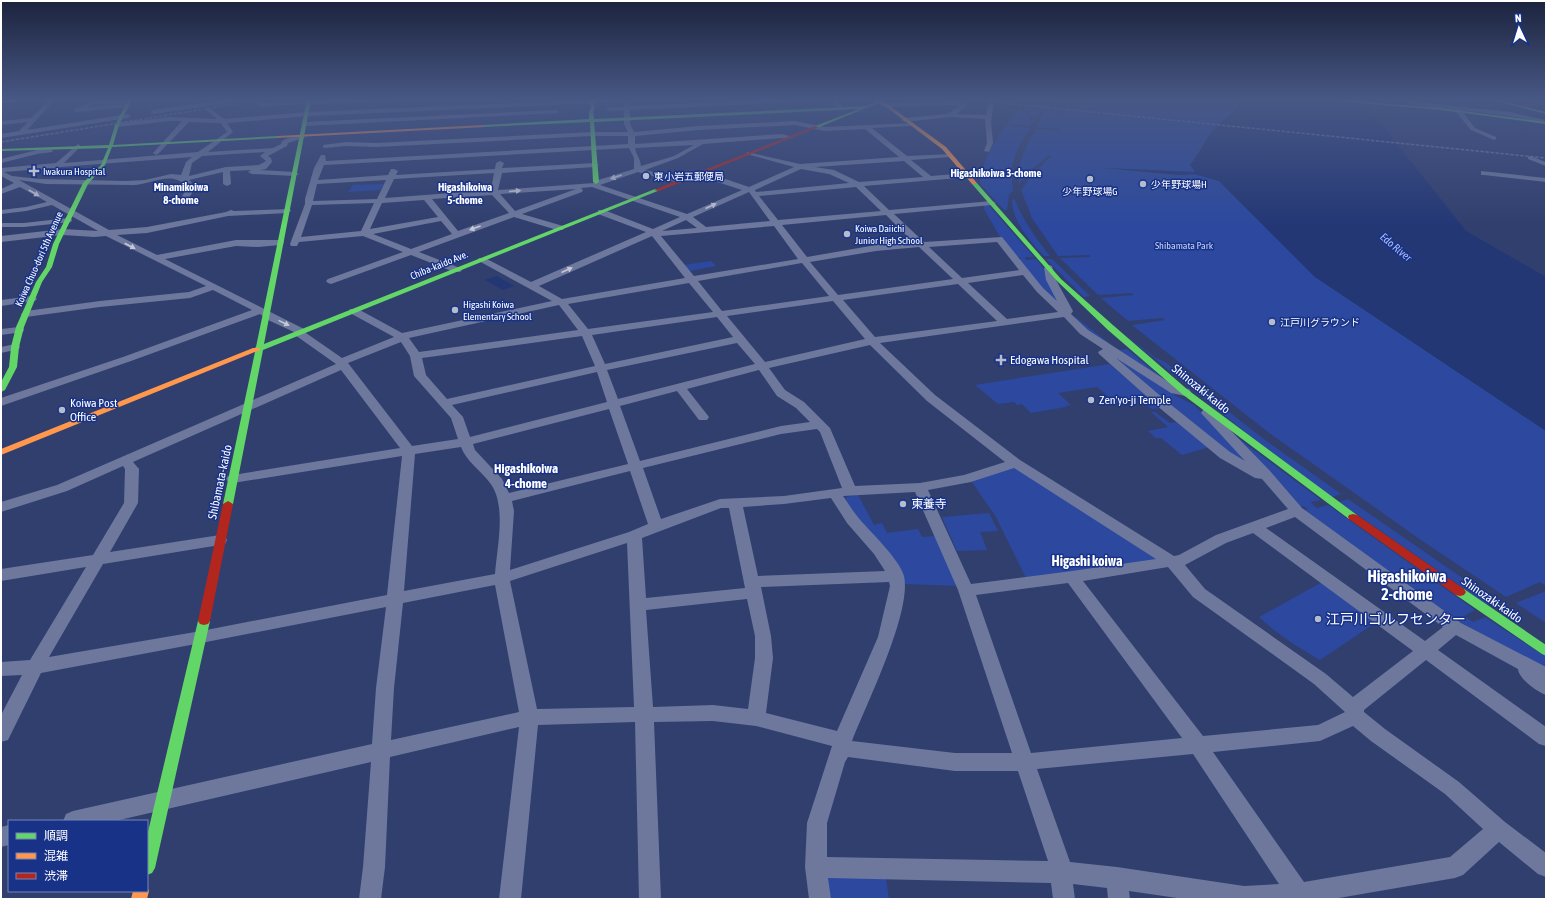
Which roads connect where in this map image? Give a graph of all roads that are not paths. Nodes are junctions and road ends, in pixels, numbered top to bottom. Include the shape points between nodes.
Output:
1 (228, 142) edge
2 (284, 142) edge
3 (301, 142) edge
4 (328, 142) edge
5 (447, 142) edge
6 (504, 142) edge
7 (593, 142) edge
8 (632, 142) edge
9 (704, 142) joint
10 (773, 142) edge
11 (885, 142) edge
12 (935, 142) edge
13 (990, 142) edge
14 (216, 143) junction
15 (111, 144) junction
16 (165, 144) junction
17 (408, 144) junction
18 (78, 146) junction
19 (326, 146) junction
20 (632, 146) junction
21 (593, 148) junction
22 (1, 150) edge
23 (274, 150) junction
24 (50, 151) dead end
25 (987, 151) dead end
26 (502, 153) junction
27 (749, 153) junction
28 (200, 154) junction
29 (950, 155) junction
30 (152, 157) junction
31 (904, 158) junction
32 (1530, 158) dead end
33 (400, 159) junction
34 (1, 161) edge
35 (105, 161) junction
36 (321, 163) junction
37 (1546, 164) edge
38 (58, 165) junction
39 (594, 166) junction
40 (261, 167) junction
41 (800, 167) junction
42 (226, 169) junction
43 (296, 169) junction
44 (638, 170) junction
45 (1, 171) edge
46 (499, 171) junction
47 (699, 173) junction
48 (1484, 173) dead end
49 (967, 175) junction
50 (391, 177) junction
51 (10, 178) junction
52 (929, 178) junction
53 (1, 179) edge
54 (184, 179) junction
55 (1546, 180) edge
56 (42, 181) junction
57 (679, 181) junction
58 (87, 182) junction
59 (315, 182) junction
60 (19, 184) junction
61 (227, 184) dead end
62 (594, 184) junction
63 (858, 185) junction
64 (752, 191) junction
65 (1, 192) edge
66 (494, 192) junction
67 (564, 195) junction
68 (185, 198) dead end
69 (427, 198) junction
70 (636, 198) junction
71 (580, 199) dead end
72 (378, 201) junction
73 (52, 203) junction
74 (309, 203) junction
75 (992, 203) junction
76 (287, 211) junction
77 (1, 212) edge
78 (601, 212) junction
79 (887, 213) junction
80 (514, 214) junction
81 (70, 217) junction
82 (688, 217) junction
83 (443, 218) junction
84 (776, 224) junction
85 (1, 225) edge
86 (560, 228) junction
87 (705, 230) junction
88 (62, 232) junction
89 (109, 233) junction
90 (364, 233) junction
91 (654, 233) junction
92 (457, 235) junction
93 (1, 239) edge
94 (280, 242) junction
95 (921, 245) junction
96 (411, 252) junction
97 (155, 258) junction
98 (482, 260) junction
99 (804, 260) junction
100 (1049, 268) junction
101 (457, 270) junction
102 (1024, 272) junction
103 (692, 279) junction
104 (960, 280) junction
105 (331, 281) dead end
106 (531, 286) junction
107 (213, 287) junction
108 (835, 298) junction
109 (32, 299) junction
110 (561, 302) junction
111 (1, 303) edge
112 (354, 311) junction
113 (263, 312) junction
114 (26, 314) junction
115 (719, 314) junction
116 (1066, 314) junction
117 (1004, 322) junction
118 (19, 330) junction
119 (1, 332) edge
120 (1084, 332) junction
121 (300, 333) junction
122 (586, 333) junction
123 (402, 336) junction
124 (740, 339) junction
125 (872, 341) junction
126 (15, 347) junction
127 (260, 349) junction
128 (1, 350) edge
129 (416, 356) junction
130 (342, 363) junction
131 (762, 366) junction
132 (601, 368) junction
133 (680, 387) junction
134 (1, 390) edge
135 (1186, 392) junction
136 (1, 402) edge
137 (444, 403) junction
138 (1198, 403) junction
139 (613, 404) junction
140 (248, 407) junction
141 (703, 417) dead end
142 (820, 425) junction
143 (466, 442) junction
144 (409, 451) junction
145 (1, 452) edge
146 (125, 460) junction
147 (1015, 463) junction
148 (635, 466) junction
149 (233, 479) junction
150 (1269, 480) junction
151 (920, 487) junction
152 (842, 492) junction
153 (505, 498) junction
154 (735, 503) junction
155 (1, 507) edge
156 (1297, 511) junction
157 (656, 526) junction
158 (1255, 527) junction
159 (634, 535) junction
160 (220, 540) junction
161 (97, 559) junction
162 (1172, 562) junction
163 (1, 575) edge
164 (896, 576) junction
165 (1072, 577) junction
166 (502, 578) junction
167 (753, 587) junction
168 (966, 590) junction
169 (395, 598) junction
170 (638, 605) junction
171 (1455, 627) junction
172 (201, 636) junction
173 (1425, 650) junction
174 (1546, 651) edge
175 (1516, 660) junction
176 (35, 667) junction
177 (1, 668) edge
178 (1546, 675) edge
179 (1546, 688) edge
180 (1355, 711) junction
181 (644, 714) junction
182 (529, 717) junction
183 (756, 718) junction
184 (1, 734) edge
185 (1546, 738) edge
186 (841, 744) junction
187 (1198, 745) junction
188 (380, 752) junction
189 (1024, 762) junction
190 (163, 801) junction
191 (78, 820) edge
192 (1498, 829) junction
193 (148, 864) edge
194 (1546, 866) edge
195 (816, 867) junction
196 (1060, 872) junction
197 (1118, 888) edge
198 (1300, 896) edge
199 (370, 899) edge
200 (510, 899) edge
201 (650, 899) edge
202 (820, 899) edge
203 (1064, 899) edge

1 - 14 main road
2 - 23 street via 282,147
3 - 43 main road, Shibamata-kaido
4 - 19 street
5 - 17 street
6 - 26 street
7 - 21 main road
8 - 20 street
9 - 20 street
9 - 44 street via 676,157
10 - 27 main road, Chiba-kaido Ave.
11 - 31 street
12 - 29 main road, Shinozaki-kaido
13 - 25 street
14 - 16 main road
14 - 28 street
15 - 16 main road
15 - 18 main road
15 - 35 main road, Koiwa Chuo-dori 5th Avenue
16 - 30 street
17 - 19 street
17 - 33 street
18 - 22 main road
18 - 38 street
19 - 36 street
20 - 21 street
20 - 44 street
21 - 26 street
21 - 39 main road
23 - 28 street
23 - 40 street via 263,156 269,159 269,162
24 - 34 street
26 - 33 street
26 - 46 street
27 - 41 street
27 - 47 main road, Chiba-kaido Ave.
28 - 30 street
28 - 54 street via 189,162
29 - 31 street
29 - 49 main road, Shinozaki-kaido
30 - 35 street
31 - 41 street
31 - 52 street
32 - 37 street
33 - 36 street
33 - 50 street
35 - 38 street
35 - 58 main road, Koiwa Chuo-dori 5th Avenue
36 - 59 street
38 - 45 street
38 - 56 street
39 - 46 street
39 - 62 main road
40 - 42 street
40 - 43 street via 252,172
41 - 63 street via 831,172
41 - 64 street
42 - 54 street
42 - 61 street
43 - 76 main road, Shibamata-kaido
44 - 57 street
44 -> 62 street
45 - 51 street
46 - 50 street
46 - 66 street
47 - 57 main road, Chiba-kaido Ave.
47 - 64 street
48 - 55 street
49 - 52 street
49 - 75 main road, Shinozaki-kaido
50 - 59 street
50 - 72 street
51 - 53 street
51 - 56 street
51 - 60 street
52 - 63 street
54 - 58 street via 171,175 122,184
54 - 68 street via 188,185
56 - 58 street
57 - 70 main road, Chiba-kaido Ave.
58 - 81 main road, Koiwa Chuo-dori 5th Avenue
59 - 74 street
60 - 65 street
60 -> 73 street
66 -> 62 street
62 - 67 street
62 - 70 street
63 - 64 street
63 - 79 street
82 -> 64 street
64 - 84 street
66 - 69 street
66 - 80 street
67 - 71 street
67 - 80 street
69 - 72 street
69 - 83 street
70 - 78 main road, Chiba-kaido Ave.
70 - 82 street
72 - 74 street
72 - 90 street
73 - 77 street
73 - 81 street
74 - 90 street via 295,242
75 - 79 street
75 - 100 main road, Shinozaki-kaido
76 - 89 street via 229,213 147,230
76 - 94 main road, Shibamata-kaido
78 - 86 main road, Chiba-kaido Ave.
78 - 91 street
79 - 84 street
79 - 95 street
80 - 86 street
80 -> 92 street
81 - 85 street via 24,225
81 - 88 main road, Koiwa Chuo-dori 5th Avenue
81 - 89 street
82 - 87 street
82 - 91 street
83 - 90 street
83 - 92 street
84 - 87 street
84 - 99 street
86 - 98 main road, Chiba-kaido Ave.
87 - 91 street
88 - 89 street
88 - 93 street
88 - 109 main road, Koiwa Chuo-dori 5th Avenue via 49,267
89 -> 97 street
90 - 96 street
91 - 103 street
106 -> 91 street
92 - 96 street
94 - 97 street via 236,243
94 - 113 main road, Shibamata-kaido
95 - 99 street via 876,248
95 - 102 street via 999,240
95 - 104 street
96 - 101 street
96 - 105 street
97 - 107 street
98 - 101 main road, Chiba-kaido Ave.
98 - 106 street
99 - 103 street
99 - 108 street
100 - 116 street via 1051,280 1068,311
100 - 135 main road, Shinozaki-kaido via 1111,328
101 - 112 main road, Chiba-kaido Ave.
102 - 104 street
102 - 116 street
103 - 110 street
103 - 115 street
104 - 108 street
104 - 117 street
106 - 110 street
107 - 113 street
107 - 114 street via 190,295
108 - 115 street
108 - 125 street
109 - 111 street
109 - 114 main road, Koiwa Chuo-dori 5th Avenue
110 - 122 street
110 - 123 street
112 - 121 main road, Chiba-kaido Ave.
112 - 123 street
113 -> 121 street
113 - 127 main road, Shibamata-kaido
113 - 136 street
114 - 118 main road, Koiwa Chuo-dori 5th Avenue
115 - 122 street
115 - 124 street
116 - 117 street
116 - 120 street
117 - 125 street
118 - 119 street
118 - 126 main road, Koiwa Chuo-dori 5th Avenue
120 - 135 street via 1175,391
120 - 150 street via 1120,368 1225,455
121 - 127 main road, Chiba-kaido Ave.
121 - 130 street
122 - 129 street
122 - 132 street
123 - 129 street
123 - 130 street
124 - 131 street
124 - 132 street
125 - 131 street
125 - 147 street via 931,398
126 - 128 street
126 - 134 main road, Koiwa Chuo-dori 5th Avenue via 14,367
127 - 140 main road, Shibamata-kaido
127 - 145 main road, Chiba-kaido Ave.
129 - 137 street via 420,376
130 - 140 street
130 - 144 street
131 - 133 street
131 - 142 street via 781,393 800,406
132 - 137 street
132 - 139 street
133 - 139 street
133 - 141 street
135 - 138 main road, Shinozaki-kaido
137 - 143 street via 457,417
138 - 150 street
138 - 174 main road, Shinozaki-kaido via 1363,524
139 - 143 street
139 - 148 street
140 - 146 street
140 - 149 main road, Shibamata-kaido
142 - 148 street via 780,430
142 - 152 street via 826,431
143 - 144 street
143 - 153 street via 469,451 497,482
144 - 149 street
144 - 169 street
146 - 155 street via 62,488
146 - 161 street via 132,469 131,503
147 - 151 street via 966,479
147 - 162 street
148 - 153 street
148 - 157 street
149 - 160 main road, Shibamata-kaido
150 - 156 street
151 - 152 street
151 - 168 street
152 - 154 street via 784,500
152 - 164 street via 852,520 879,550
153 - 166 street via 507,511
154 - 157 street via 720,504
154 - 167 street
156 - 158 street
156 - 171 street
157 - 159 street
158 - 162 street via 1221,539 1182,560
158 - 173 street
159 - 166 street
159 - 170 street
160 - 161 street
160 - 172 main road, Shibamata-kaido
161 - 163 street
161 - 176 street
162 - 165 street
162 - 180 street via 1180,568 1199,593 1320,679
164 - 167 street
164 - 186 street via 898,586 886,637
165 - 168 street
165 - 187 street
166 - 169 street
166 - 182 street
167 - 170 street
167 - 183 street via 763,636 764,658
168 - 189 street
169 - 172 street
169 - 188 street
170 - 181 street
171 - 173 street
171 - 175 street
172 - 176 street
172 - 190 main road, Shibamata-kaido
173 - 180 street
173 - 185 street
175 - 178 street
175 - 179 street
176 - 177 street
176 - 184 street
180 - 187 street via 1320,733
180 - 192 street via 1378,735 1452,788
181 - 182 street
181 - 183 street via 713,713
181 - 201 street
182 - 188 street
182 - 200 street
183 - 186 street
186 - 189 street via 955,762
186 - 195 street via 817,822
187 - 189 street
187 - 198 street
188 - 190 street
188 - 199 street
189 - 196 street
190 - 191 street
190 - 193 main road, Shibamata-kaido
192 - 194 street
192 - 198 street via 1455,867
195 - 196 street
195 - 202 street
196 - 197 street
196 - 203 street
197 - 198 street via 1244,896

